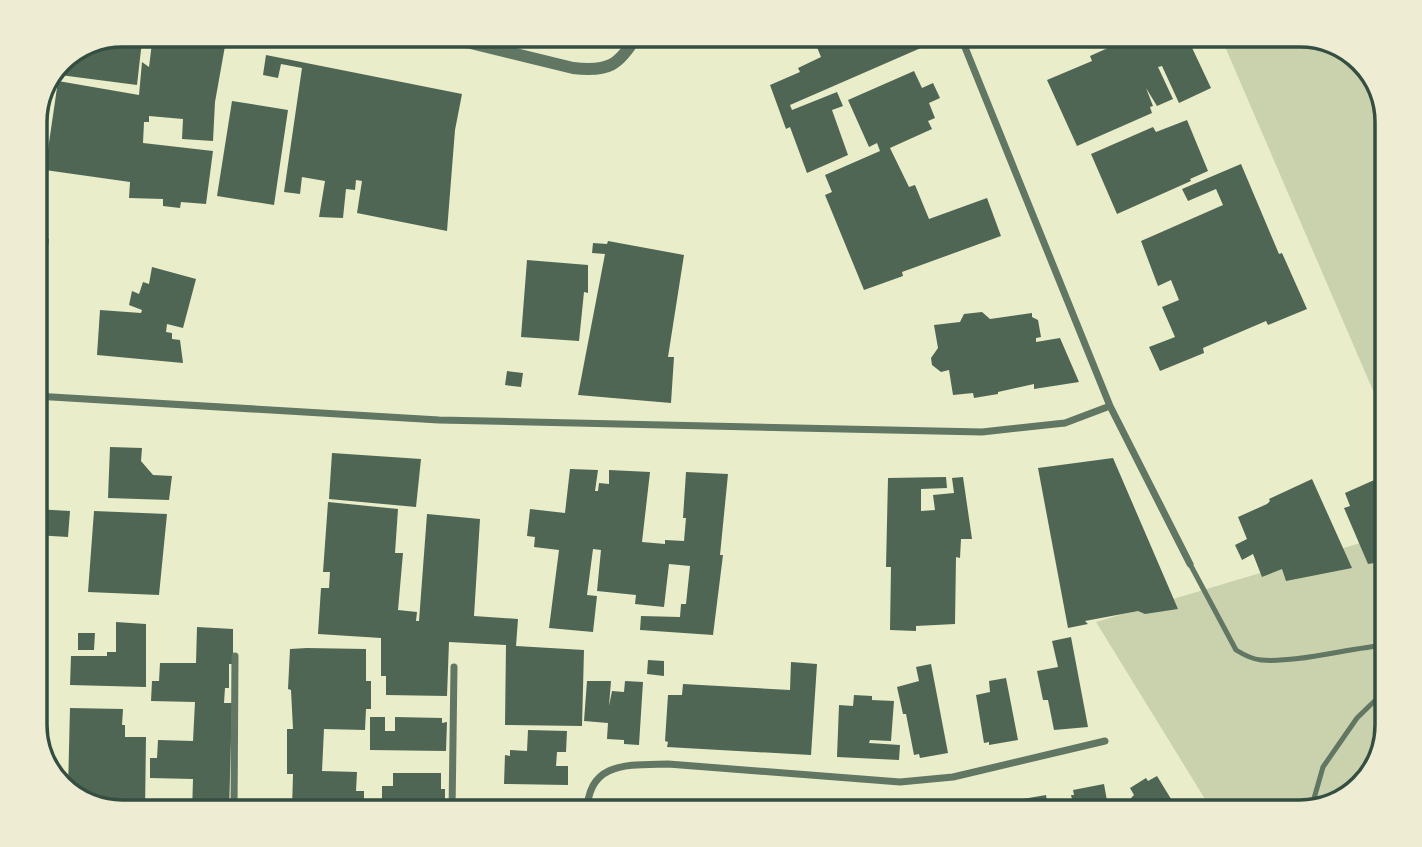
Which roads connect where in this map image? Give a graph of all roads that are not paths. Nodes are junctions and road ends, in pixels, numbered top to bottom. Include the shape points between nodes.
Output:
1 (487, 47) edge
2 (629, 47) edge
3 (965, 47) edge
4 (47, 397) edge
5 (1110, 406) junction
6 (1190, 564) joint
7 (1375, 647) edge
8 (235, 656) dead end
9 (454, 667) dead end
10 (1375, 701) edge
11 (1105, 741) dead end
12 (1314, 798) edge
13 (234, 800) edge
14 (452, 800) edge
15 (587, 800) edge

1 - 2 street via 592,70 609,68
3 - 5 street
4 - 5 street via 439,421 982,432 1065,423
5 - 6 street
6 - 7 lane via 1236,650 1246,657 1282,659
8 - 13 street
9 - 14 street
10 - 12 lane via 1323,767
11 - 15 street via 953,777 900,782 629,765 609,769 594,782

